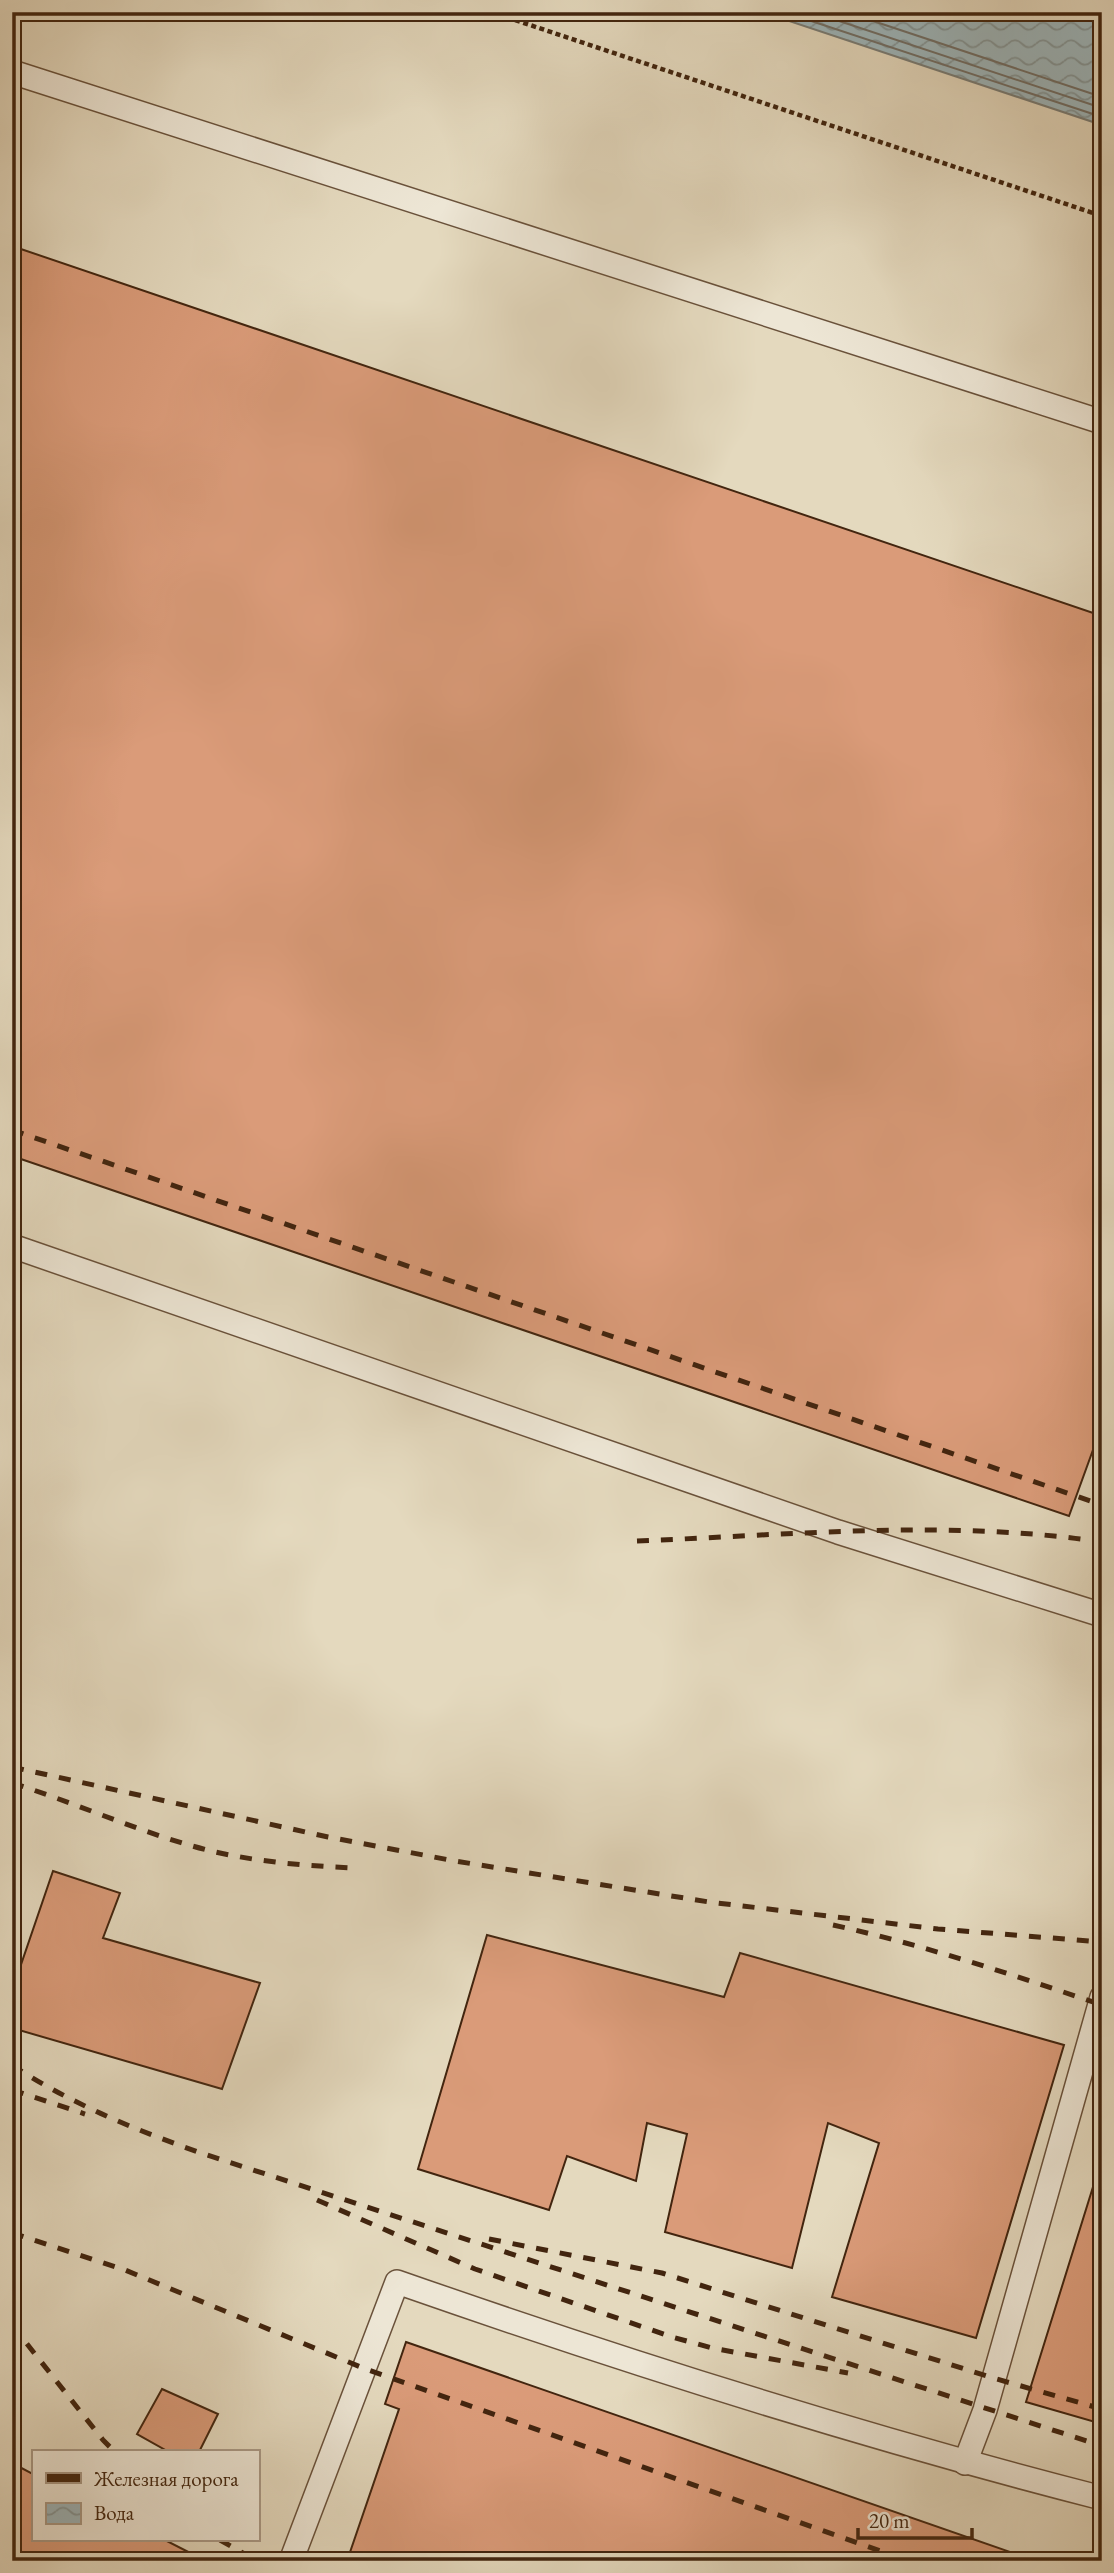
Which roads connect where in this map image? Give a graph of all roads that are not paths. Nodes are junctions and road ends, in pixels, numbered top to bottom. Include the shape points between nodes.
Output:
1 (12, 72) edge
2 (1102, 422) edge
3 (12, 1246) edge
4 (1102, 1615) edge
5 (1102, 1997) edge
6 (965, 2463) junction
7 (1102, 2498) edge
8 (291, 2561) edge

1 - 2 lane
3 - 4 lane via 838,1532
5 - 6 lane via 985,2410
6 - 7 lane
6 - 8 lane via 571,2342 397,2281

